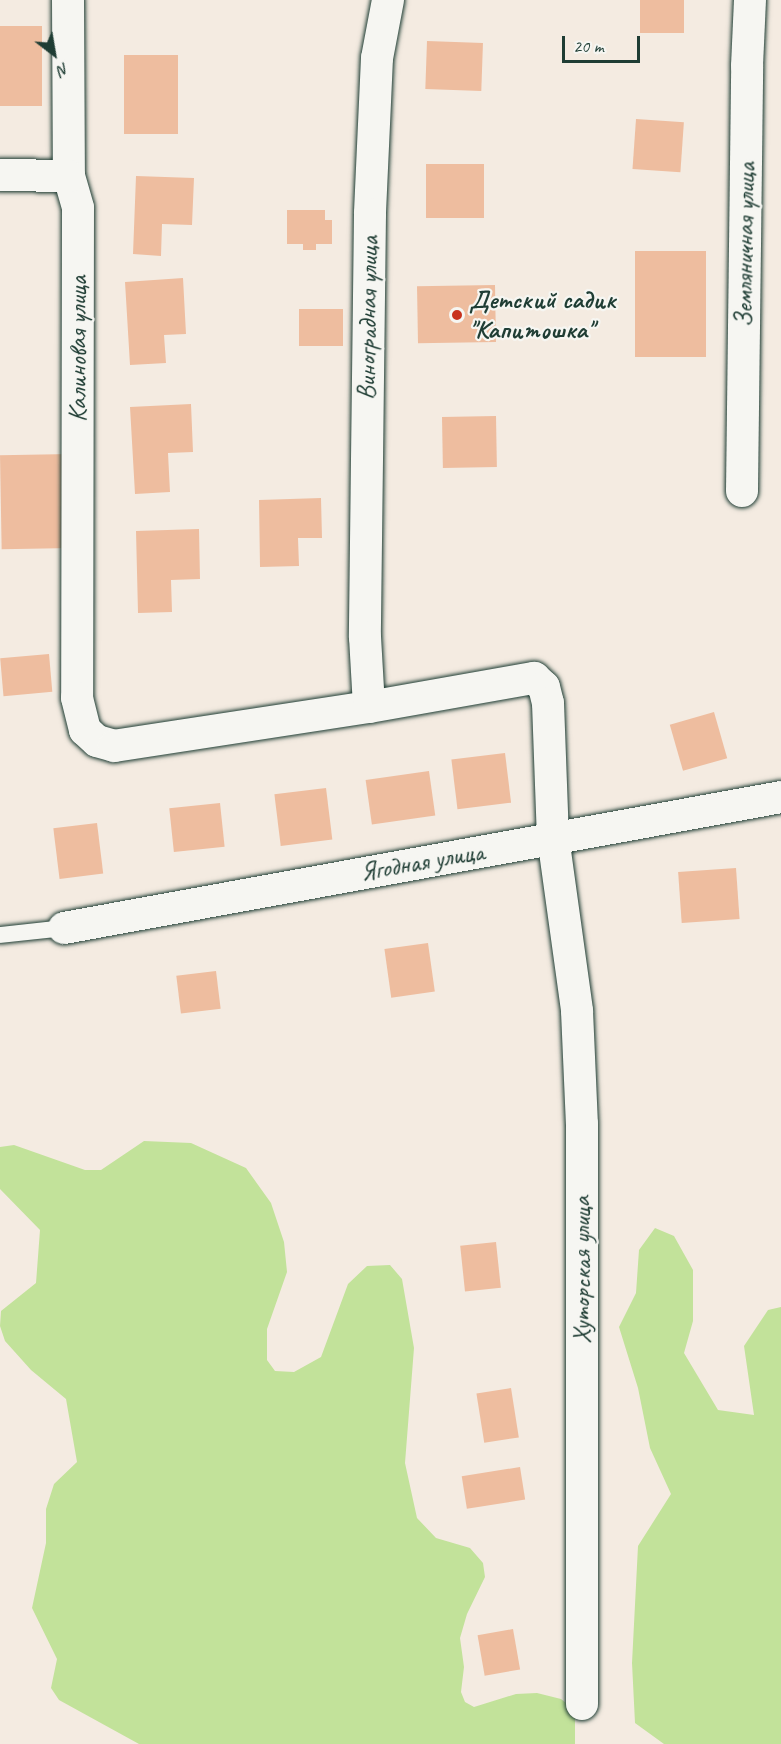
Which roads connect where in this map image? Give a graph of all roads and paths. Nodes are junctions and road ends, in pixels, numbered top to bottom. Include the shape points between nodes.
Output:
1 (68, 0) edge
2 (388, 0) edge
3 (750, 0) edge
4 (0, 175) edge
5 (69, 176) junction
6 (742, 491) dead end
7 (369, 707) junction
8 (781, 797) edge
9 (553, 837) junction
10 (64, 928) joint
11 (0, 935) edge
12 (582, 1704) dead end

1 - 5 street, Калиновая улица
2 - 7 street, Виноградная улица via 377,58 370,214 365,637
3 - 6 street, Земляничная улица
4 - 5 street
5 - 7 street, Калиновая улица via 78,208 77,698 85,730 97,741 114,746
7 - 9 street, Хуторская улица via 534,678 540,681 548,703
8 - 9 street, Ягодная улица
9 - 10 street, Ягодная улица
9 - 12 street, Хуторская улица via 577,1011 582,1124
10 - 11 lane

